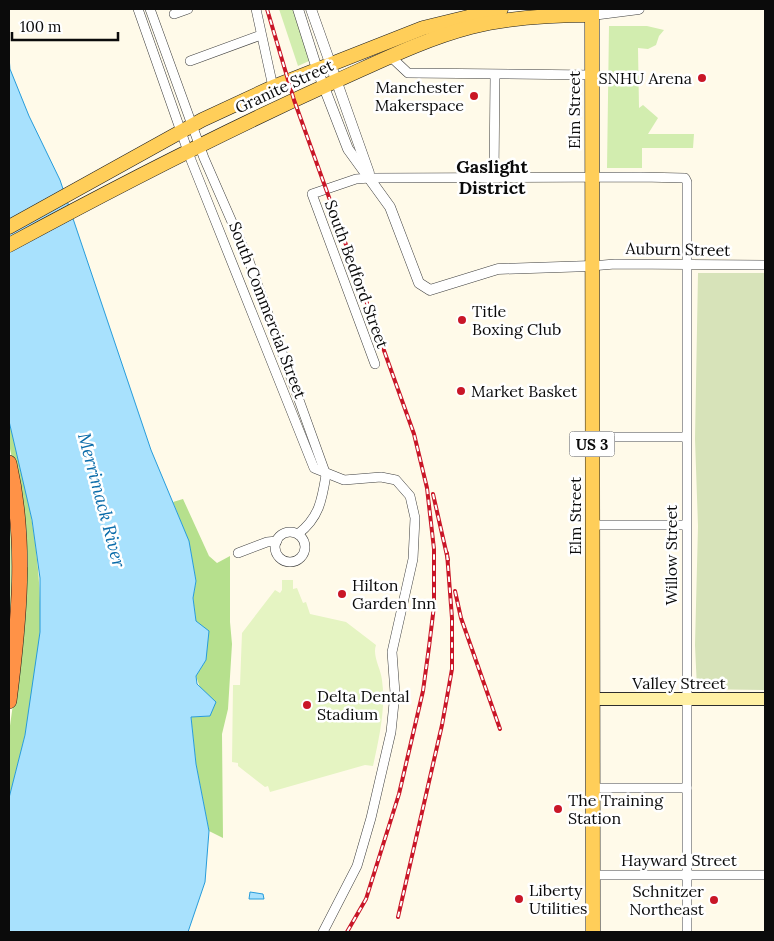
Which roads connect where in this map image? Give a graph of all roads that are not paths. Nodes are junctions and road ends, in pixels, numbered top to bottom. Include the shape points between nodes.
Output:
1 (138, 9) edge
2 (150, 9) edge
3 (188, 9) edge
4 (256, 9) edge
5 (298, 9) edge
6 (310, 9) edge
7 (501, 9) edge
8 (639, 9) edge
9 (592, 12) edge
10 (174, 14) dead end
11 (261, 35) junction
12 (390, 57) junction
13 (190, 61) dead end
14 (323, 67) junction
15 (495, 75) junction
16 (592, 75) junction
17 (330, 84) junction
18 (273, 87) junction
19 (186, 128) junction
20 (193, 147) junction
21 (591, 177) junction
22 (370, 178) junction
23 (494, 178) junction
24 (9, 228) edge
25 (9, 245) edge
26 (686, 265) junction
27 (765, 265) edge
28 (591, 266) junction
29 (374, 364) dead end
30 (592, 437) junction
31 (686, 437) junction
32 (9, 463) edge
33 (326, 475) junction
34 (685, 524) junction
35 (592, 525) junction
36 (298, 534) junction
37 (277, 541) junction
38 (238, 553) dead end
39 (593, 699) junction
40 (687, 699) junction
41 (765, 699) edge
42 (9, 701) edge
43 (593, 788) junction
44 (687, 788) junction
45 (593, 875) junction
46 (686, 875) junction
47 (765, 875) edge
48 (322, 932) edge
49 (593, 932) edge
50 (687, 932) edge

1 - 19 street
2 - 19 street
3 - 10 street
4 - 11 street
5 - 14 street
6 - 14 street
7 - 14 main road, Granite Street via 423,28
8 - 9 street
9 - 12 main road, Granite Street via 474,26 426,40
9 - 16 main road, Elm Street / US 3
11 - 13 street
11 - 18 street
12 - 15 street via 408,73
12 - 17 main road, Granite Street
14 - 17 street
14 - 18 main road, Granite Street
15 - 16 street
15 - 23 street
16 - 21 main road, Elm Street / US 3
17 - 20 main road, Granite Street
17 - 22 street
18 - 19 main road, Granite Street
19 - 20 street
19 - 20 street
19 - 24 main road, Granite Street
20 - 25 main road, Granite Street
20 - 33 street, South Commercial Street via 243,245
20 - 33 street, South Commercial Street via 309,460 314,468
21 - 23 street
21 - 26 street, Willow Street via 685,178
21 - 28 main road, Elm Street / US 3
22 - 23 street
22 - 28 street via 390,207 414,273 425,289 442,287 498,269
22 - 29 street, South Bedford Street via 312,194
26 - 27 street, Auburn Street
26 - 28 street, Auburn Street
26 - 31 street, Willow Street
28 - 30 main road, Elm Street / US 3
30 - 31 street
30 - 35 main road, Elm Street / US 3
31 - 34 street, Willow Street
32 - 42 highway via 18,511 20,567 17,637
33 - 36 street via 319,512
33 - 48 street via 344,480 381,477 396,480 410,496 415,518 413,559 392,652 394,693 391,732 357,866
34 - 35 street
34 - 40 street, Willow Street
35 - 39 main road, Elm Street / US 3
36 - 37 street via 286,533
36 - 37 street via 305,545 297,560 288,561 280,557 276,550
37 - 38 street
39 - 40 main road, Valley Street
39 - 43 main road, Elm Street / US 3
40 - 41 main road, Valley Street
40 - 44 street, Willow Street
43 - 44 street
43 - 45 main road, Elm Street / US 3
44 - 46 street, Willow Street
45 - 46 street, Hayward Street
45 - 49 main road, Elm Street / US 3
46 - 47 street, Hayward Street
46 - 50 street, Willow Street

